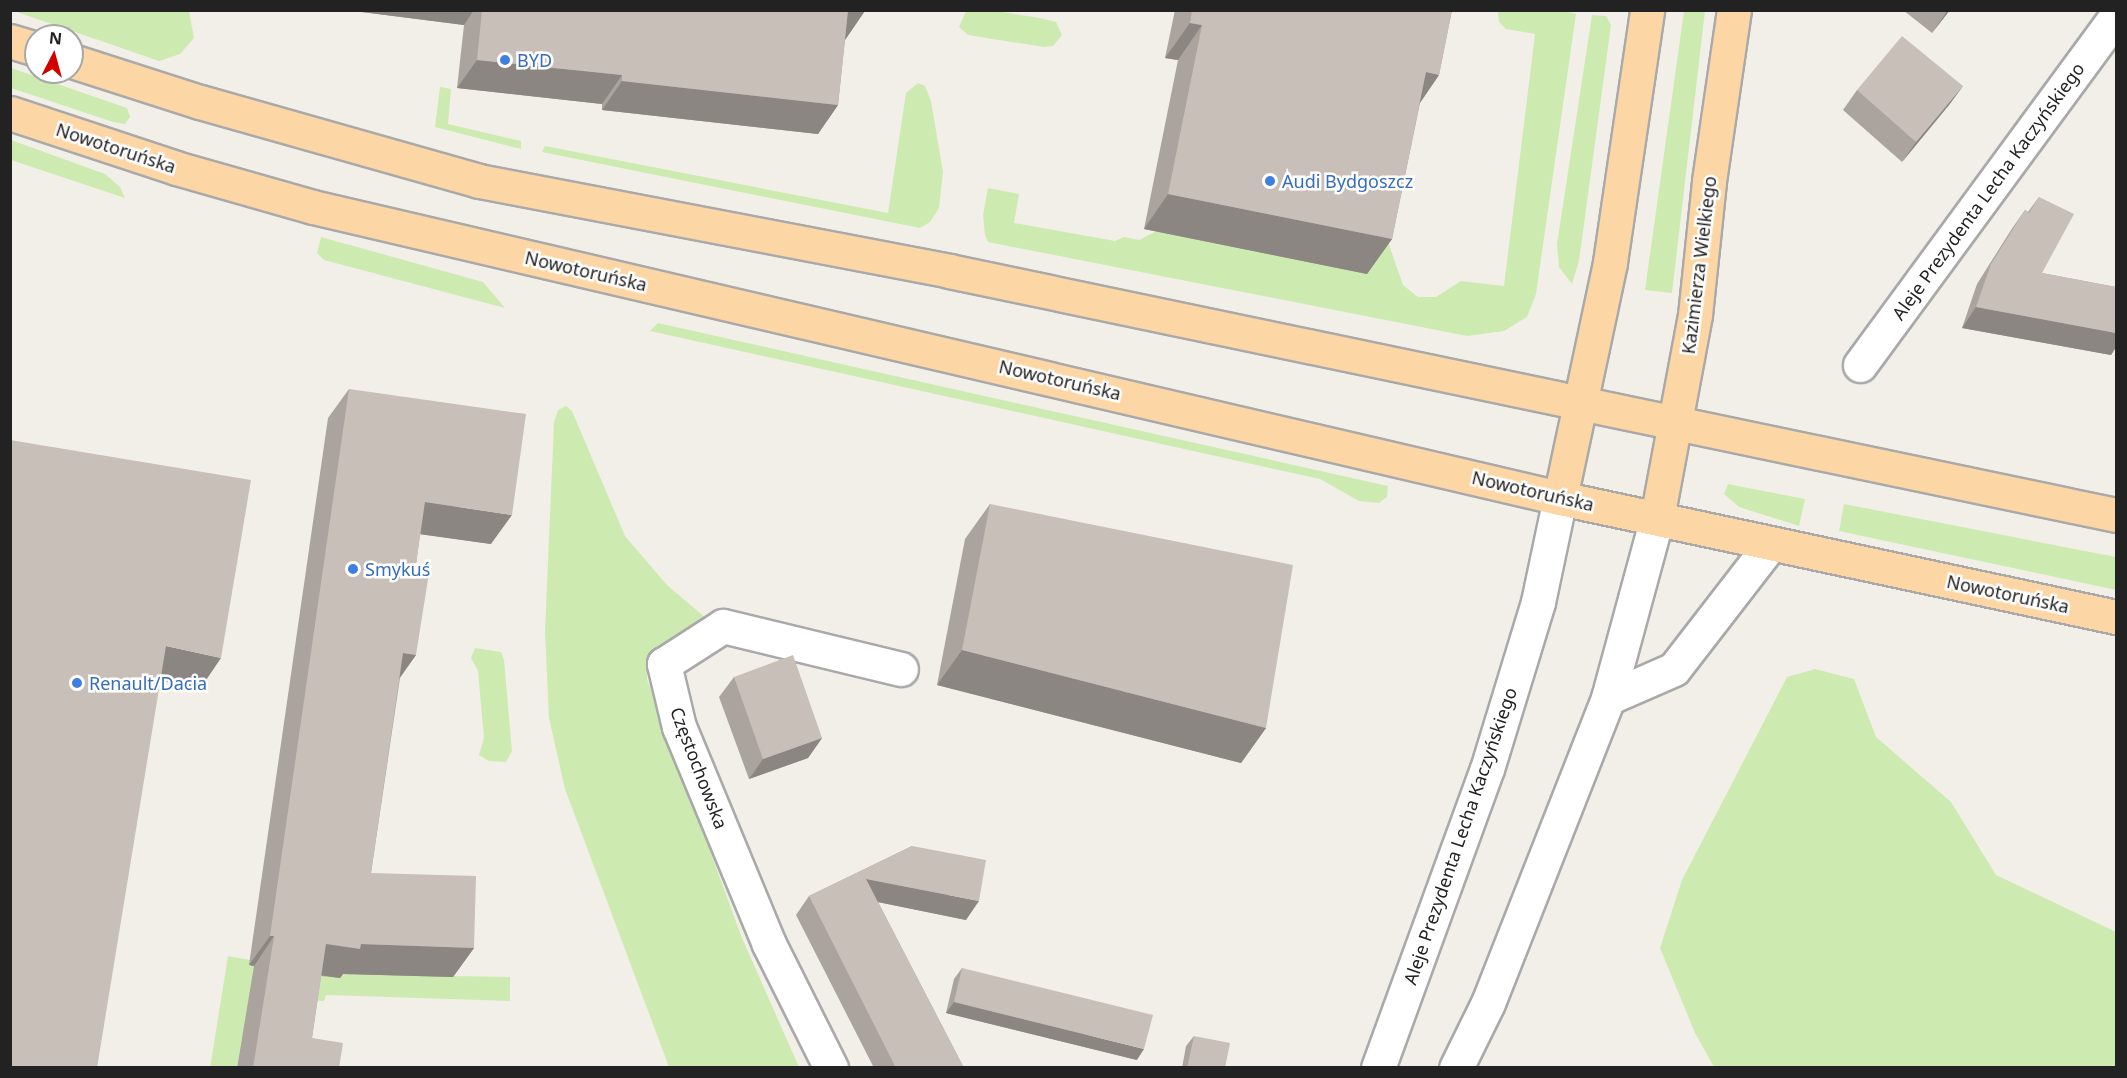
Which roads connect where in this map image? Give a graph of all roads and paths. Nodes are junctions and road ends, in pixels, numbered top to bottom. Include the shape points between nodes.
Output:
1 (1647, 10) edge
2 (1734, 10) edge
3 (2116, 16) edge
4 (84, 65) edge
5 (10, 113) edge
6 (1860, 365) dead end
7 (1581, 404) junction
8 (1677, 422) junction
9 (1560, 498) junction
10 (2116, 515) edge
11 (1657, 518) junction
12 (1770, 545) junction
13 (2116, 617) edge
14 (902, 669) dead end
15 (1608, 698) junction
16 (831, 1068) edge
17 (1378, 1068) edge
18 (1456, 1068) edge

1 - 7 main road via 1610,262
2 - 8 main road, Kazimierza Wielkiego via 1709,181 1695,315
3 - 6 street, Aleje Prezydenta Lecha Kaczyńskiego
4 - 7 main road via 479,181 949,271
5 - 9 main road, Nowotoruńska via 176,168 313,207
7 - 8 main road
7 - 9 main road
8 - 10 main road
8 - 11 main road, Kazimierza Wielkiego
9 - 11 main road, Nowotoruńska
9 - 17 street, Aleje Prezydenta Lecha Kaczyńskiego via 1538,602 1487,769
11 - 12 main road, Nowotoruńska
11 - 15 street
12 - 13 main road, Nowotoruńska
12 - 15 street via 1674,669
14 - 16 street, Częstochowska via 723,626 664,664 679,727 769,944
15 - 18 street via 1488,1003

